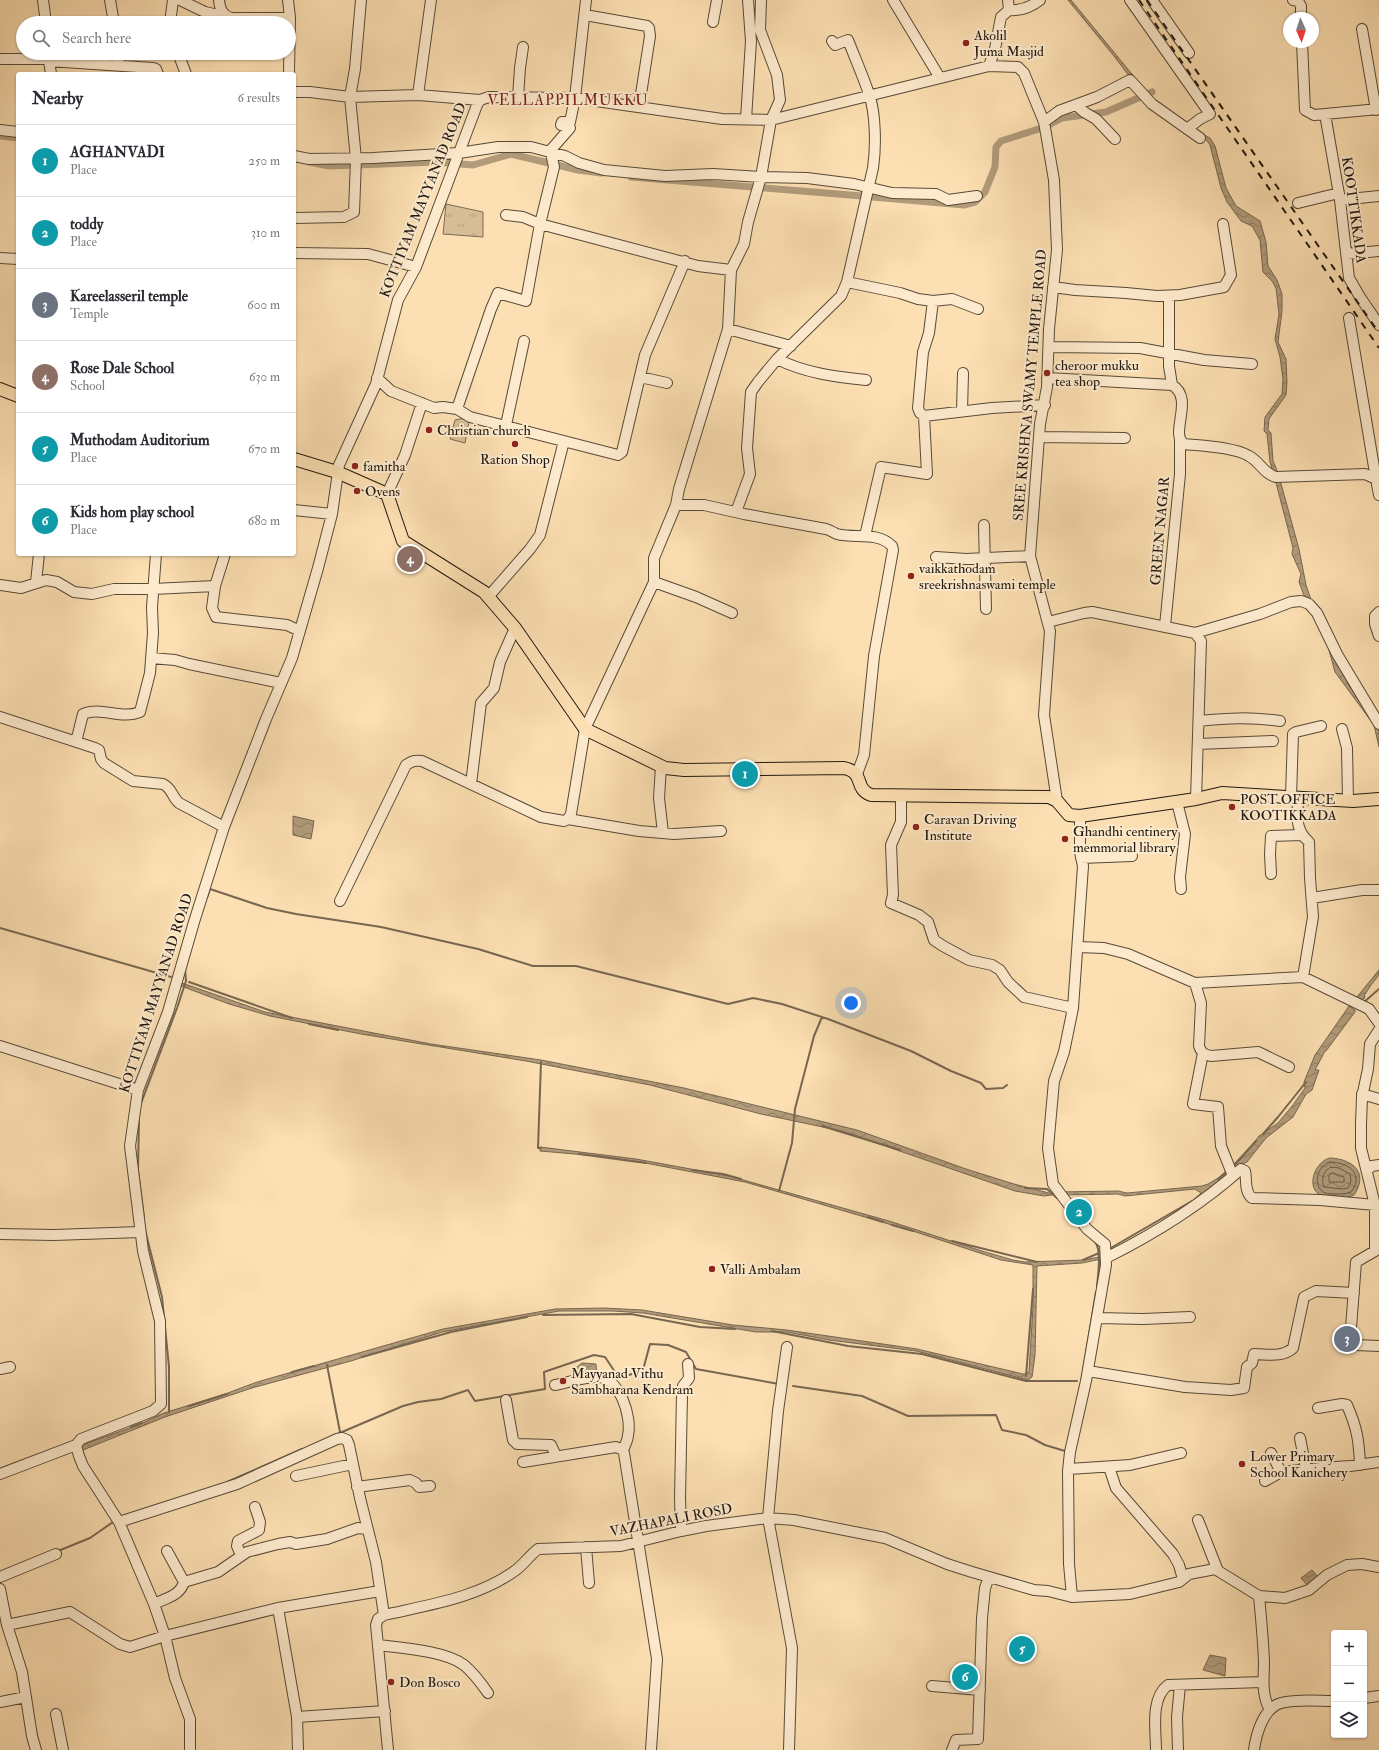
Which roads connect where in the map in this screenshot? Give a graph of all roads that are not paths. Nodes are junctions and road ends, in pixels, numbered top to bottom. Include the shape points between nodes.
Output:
1 (43, 0) edge
2 (110, 0) edge
3 (173, 0) edge
4 (180, 0) edge
5 (219, 0) edge
6 (288, 0) edge
7 (361, 0) edge
8 (431, 0) edge
9 (586, 0) edge
10 (717, 0) edge
11 (748, 0) edge
12 (761, 0) edge
13 (893, 0) edge
14 (1008, 0) edge
15 (1040, 0) edge
16 (1130, 0) edge
17 (1152, 0) edge
18 (1292, 0) edge
19 (1009, 10) junction
20 (1301, 12) edge
21 (585, 15) junction
22 (45, 16) edge
23 (113, 16) edge
24 (171, 16) edge
25 (223, 16) edge
26 (226, 16) edge
27 (290, 16) edge
28 (713, 22) dead end
29 (1362, 28) dead end
30 (832, 42) dead end
31 (523, 47) dead end
32 (1302, 48) edge
33 (1189, 53) dead end
34 (0, 59) edge
35 (16, 59) edge
36 (48, 60) edge
37 (68, 60) edge
38 (119, 60) edge
39 (181, 60) edge
40 (288, 60) edge
41 (119, 65) junction
42 (990, 66) junction
43 (51, 72) edge
44 (157, 72) edge
45 (185, 72) edge
46 (288, 72) edge
47 (940, 78) junction
48 (296, 92) edge
49 (418, 95) junction
50 (870, 96) junction
51 (350, 97) junction
52 (518, 97) junction
53 (575, 98) junction
54 (480, 100) junction
55 (1076, 105) junction
56 (639, 107) junction
57 (1378, 109) edge
58 (1325, 114) junction
59 (746, 119) junction
60 (771, 120) junction
61 (1044, 122) junction
62 (1187, 129) junction
63 (0, 130) edge
64 (16, 132) edge
65 (1200, 138) dead end
66 (1115, 139) dead end
67 (550, 153) junction
68 (459, 154) junction
69 (296, 156) edge
70 (356, 159) junction
71 (761, 177) junction
72 (869, 188) junction
73 (977, 196) dead end
74 (1339, 196) junction
75 (1379, 196) edge
76 (1298, 203) dead end
77 (506, 215) dead end
78 (296, 218) edge
79 (540, 224) junction
80 (1223, 224) dead end
81 (296, 252) edge
82 (1379, 252) edge
83 (1346, 254) junction
84 (0, 258) edge
85 (16, 259) edge
86 (685, 261) junction
87 (416, 267) junction
88 (731, 270) junction
89 (847, 282) junction
90 (1053, 287) junction
91 (1169, 296) junction
92 (934, 301) junction
93 (978, 309) dead end
94 (1350, 318) dead end
95 (1379, 325) edge
96 (728, 329) junction
97 (524, 341) dead end
98 (791, 346) junction
99 (1048, 347) junction
100 (1169, 353) junction
101 (778, 359) junction
102 (1252, 364) dead end
103 (963, 373) dead end
104 (640, 377) junction
105 (377, 378) junction
106 (1047, 378) junction
107 (866, 380) dead end
108 (666, 383) dead end
109 (1172, 385) junction
110 (0, 389) edge
111 (16, 395) edge
112 (422, 403) junction
113 (1045, 405) junction
114 (457, 409) junction
115 (962, 411) junction
116 (924, 416) junction
117 (506, 425) junction
118 (1039, 437) junction
119 (1125, 438) dead end
120 (1180, 440) junction
121 (564, 441) junction
122 (296, 460) edge
123 (338, 472) junction
124 (1378, 479) edge
125 (387, 494) junction
126 (1379, 495) edge
127 (676, 505) junction
128 (296, 510) edge
129 (736, 512) junction
130 (332, 514) junction
131 (984, 525) dead end
132 (865, 536) junction
133 (39, 556) edge
134 (156, 556) edge
135 (224, 556) edge
136 (1030, 556) junction
137 (936, 557) dead end
138 (985, 558) junction
139 (36, 582) junction
140 (654, 582) junction
141 (0, 585) edge
142 (215, 586) junction
143 (153, 589) junction
144 (488, 597) junction
145 (986, 609) dead end
146 (1379, 612) edge
147 (732, 613) dead end
148 (1048, 622) junction
149 (1165, 626) junction
150 (515, 628) junction
151 (300, 630) junction
152 (1195, 633) junction
153 (1379, 636) edge
154 (151, 658) junction
155 (281, 683) junction
156 (0, 717) edge
157 (1198, 721) junction
158 (1280, 721) dead end
159 (1379, 724) edge
160 (1321, 726) dead end
161 (585, 729) junction
162 (1342, 729) dead end
163 (1273, 740) dead end
164 (76, 742) junction
165 (1198, 744) junction
166 (661, 766) junction
167 (857, 774) junction
168 (471, 784) junction
169 (901, 795) junction
170 (1294, 797) junction
171 (1196, 799) junction
172 (1379, 799) edge
173 (1057, 801) junction
174 (1348, 801) junction
175 (1177, 802) junction
176 (1080, 816) junction
177 (568, 819) junction
178 (224, 827) junction
179 (721, 831) dead end
180 (664, 833) junction
181 (1301, 835) junction
182 (1132, 856) dead end
183 (1081, 858) junction
184 (1271, 874) dead end
185 (1181, 889) dead end
186 (1379, 890) edge
187 (1312, 898) junction
188 (340, 901) dead end
189 (1078, 947) junction
190 (1304, 977) junction
191 (1195, 984) junction
192 (1073, 1008) junction
193 (1379, 1023) edge
194 (1379, 1030) edge
195 (0, 1046) edge
196 (1203, 1053) junction
197 (1289, 1068) dead end
198 (138, 1090) junction
199 (1362, 1094) junction
200 (1379, 1099) edge
201 (1379, 1165) edge
202 (1367, 1170) junction
203 (1233, 1176) junction
204 (1375, 1205) junction
205 (140, 1232) junction
206 (0, 1234) edge
207 (1105, 1252) junction
208 (1375, 1256) edge
209 (1354, 1293) junction
210 (1190, 1317) dead end
211 (1097, 1318) junction
212 (1379, 1346) edge
213 (787, 1347) dead end
214 (688, 1364) dead end
215 (1088, 1371) junction
216 (555, 1385) dead end
217 (506, 1400) dead end
218 (1318, 1408) dead end
219 (1300, 1438) dead end
220 (76, 1445) junction
221 (623, 1450) junction
222 (1181, 1453) dead end
223 (1271, 1453) dead end
224 (556, 1456) junction
225 (523, 1462) dead end
226 (1379, 1462) edge
227 (353, 1464) junction
228 (1360, 1465) junction
229 (1109, 1467) junction
230 (1069, 1469) junction
231 (1306, 1469) junction
232 (1281, 1472) junction
233 (0, 1474) edge
234 (296, 1476) dead end
235 (1265, 1481) dead end
236 (430, 1486) dead end
237 (358, 1487) junction
238 (255, 1507) dead end
239 (768, 1518) junction
240 (1198, 1520) dead end
241 (120, 1522) junction
242 (368, 1529) junction
243 (681, 1531) junction
244 (638, 1541) junction
245 (586, 1547) junction
246 (167, 1551) dead end
247 (56, 1554) dead end
248 (242, 1555) junction
249 (1379, 1568) edge
250 (1218, 1571) junction
251 (0, 1577) edge
252 (989, 1577) junction
253 (1183, 1579) junction
254 (184, 1582) junction
255 (589, 1583) dead end
256 (0, 1589) edge
257 (380, 1591) junction
258 (1259, 1596) junction
259 (1072, 1597) junction
260 (154, 1604) junction
261 (278, 1608) junction
262 (384, 1615) junction
263 (7, 1625) junction
264 (165, 1636) junction
265 (378, 1645) junction
266 (1263, 1682) junction
267 (1180, 1685) junction
268 (932, 1686) dead end
269 (980, 1690) junction
270 (488, 1694) dead end
271 (1379, 1696) edge
272 (26, 1697) junction
273 (1367, 1698) edge
274 (1331, 1701) edge
275 (0, 1702) edge
276 (1270, 1710) junction
277 (385, 1711) junction
278 (56, 1714) dead end
279 (297, 1717) junction
280 (36, 1750) edge
281 (62, 1750) edge
282 (190, 1750) edge
283 (298, 1750) edge
284 (388, 1750) edge
285 (651, 1750) edge
286 (789, 1750) edge
287 (952, 1750) edge
288 (1156, 1750) edge
289 (1178, 1750) edge
290 (1254, 1750) edge

1 - 22 street
2 - 23 street
3 - 24 street
4 - 25 street via 205,12
5 - 26 street via 220,10
6 - 27 street
7 - 51 street
8 - 49 street
9 - 21 street
10 - 28 street
11 - 59 street via 750,41
12 - 60 street via 760,30 777,75 780,100
13 - 47 street
14 - 19 street
15 - 19 street via 1026,7
16 - 62 street via 1210,114 1200,118
17 - 33 street
18 - 20 street via 1301,6
19 - 42 street via 1000,17
21 - 53 street
21 - 56 street via 649,28
29 - 57 street
30 - 50 street via 835,45 848,40
31 - 52 street
32 - 58 street via 1304,110 1314,115
34 - 35 street
36 - 43 street
37 - 41 street
38 - 41 street
39 - 45 street
40 - 46 street
41 - 44 street via 153,68
42 - 47 street, SREE KRISHNA SWAMY TEMPLE ROAD
42 - 61 street, SREE KRISHNA SWAMY TEMPLE ROAD via 1018,67 1024,73
47 - 50 street, SREE KRISHNA SWAMY TEMPLE ROAD
48 - 51 street
49 - 51 street
49 - 54 street
50 - 60 street, SREE KRISHNA SWAMY TEMPLE ROAD
50 - 72 street via 875,158
51 - 70 street
52 - 53 street, KOTTIYAM MAYYANAD ROAD
52 - 54 street, KOTTIYAM MAYYANAD ROAD via 489,96
53 - 56 street, SREE KRISHNA SWAMY TEMPLE ROAD
53 - 67 street via 570,122 562,122 562,125 570,128
54 - 68 street, KOTTIYAM MAYYANAD ROAD
55 - 61 street via 1059,111
55 - 62 street via 1130,80 1152,104
55 - 66 street via 1096,119
56 - 59 street, SREE KRISHNA SWAMY TEMPLE ROAD via 722,119
57 - 58 street
58 - 74 street, KOOTTIKKADA
59 - 60 street, SREE KRISHNA SWAMY TEMPLE ROAD
60 - 71 street
61 - 90 street, SREE KRISHNA SWAMY TEMPLE ROAD via 1054,180 1057,250
62 - 65 street
63 - 64 street
67 - 68 street via 531,146
67 - 71 street via 604,170 665,176 713,174
67 - 79 street via 554,167
68 - 70 street
68 - 87 street, KOTTIYAM MAYYANAD ROAD
69 - 70 street via 308,159
70 - 78 street via 354,212 344,218
71 - 72 street via 807,178
71 - 88 street via 744,244
72 - 73 street via 892,193 936,194 948,200
72 - 89 street
74 - 75 street
74 - 76 street
74 - 83 street, KOOTTIKKADA
77 - 79 street via 522,217
79 - 86 street
79 - 114 street via 526,300 498,293 481,335
80 - 91 street via 1231,275 1224,287
81 - 87 street via 368,254
82 - 83 street
83 - 95 street, KOOTTIKKADA via 1349,278
84 - 85 street
86 - 88 street via 698,266
86 - 104 street via 645,354
87 - 105 street, KOTTIYAM MAYYANAD ROAD via 398,300
88 - 96 street
89 - 92 street
89 - 98 street via 841,296
90 - 91 street
90 - 99 street, SREE KRISHNA SWAMY TEMPLE ROAD
91 - 100 street
92 - 93 street via 952,299
92 - 116 street via 923,352 918,408
94 - 124 street
96 - 98 street
96 - 127 street
97 - 117 street
98 - 101 street
99 - 100 street via 1140,348
99 - 106 street, SREE KRISHNA SWAMY TEMPLE ROAD
100 - 102 street via 1204,360
100 - 109 street
101 - 107 street via 817,373
101 - 129 street via 752,392 747,448 750,474
103 - 115 street
104 - 108 street
104 - 121 street via 622,452 615,455
105 - 112 street via 391,391
105 - 123 street, KOTTIYAM MAYYANAD ROAD
106 - 109 street
106 - 113 street, SREE KRISHNA SWAMY TEMPLE ROAD
109 - 120 street, GREEN NAGAR via 1182,396
110 - 111 main road
112 - 114 street via 434,408
112 - 125 street via 410,443
113 - 115 street
113 - 118 street, SREE KRISHNA SWAMY TEMPLE ROAD
114 - 117 street via 470,417
115 - 116 street
116 - 132 street via 927,474 881,467
117 - 121 street
118 - 119 street
118 - 136 street, SREE KRISHNA SWAMY TEMPLE ROAD
120 - 124 street via 1184,444 1228,450 1249,456 1269,475 1276,477 1365,474
120 - 149 street, GREEN NAGAR via 1180,474
121 - 144 street via 540,535
122 - 123 main road
123 - 125 main road
123 - 130 street, KOTTIYAM MAYYANAD ROAD
124 - 126 street
125 - 144 main road via 403,541
127 - 129 street via 704,505
127 - 140 street via 654,558
128 - 130 street
129 - 132 street via 826,528 838,534
130 - 151 street, KOTTIYAM MAYYANAD ROAD
131 - 138 street
132 - 167 street via 884,540 893,550 874,656 864,755
133 - 139 street
134 - 143 street
135 - 142 street
136 - 138 street
136 - 148 street, SREE KRISHNA SWAMY TEMPLE ROAD
137 - 138 street
138 - 145 street
139 - 141 street via 21,588
139 - 143 street via 57,582 74,592 92,594 114,589
140 - 147 street
140 - 161 street
142 - 143 street
142 - 151 street via 212,608 216,617 287,625
143 - 154 street
144 - 150 main road
146 - 153 street via 1375,616
148 - 149 street via 1088,612
148 - 173 street, SREE KRISHNA SWAMY TEMPLE ROAD via 1050,631 1044,715
149 - 152 street
150 - 161 main road
150 - 168 street via 500,662 494,688 481,703
151 - 155 street, KOTTIYAM MAYYANAD ROAD
152 - 157 street via 1201,642
152 - 159 street via 1291,602 1301,601 1309,604 1317,613 1337,654
154 - 155 street via 175,660
154 - 164 street via 150,673 140,712 133,715 94,711 83,714
155 - 178 street, KOTTIYAM MAYYANAD ROAD
156 - 164 street
157 - 158 street via 1229,717
157 - 165 street
160 - 170 street via 1293,734
161 - 166 main road
161 - 177 street via 571,814
162 - 174 street via 1347,748
163 - 165 street
164 - 178 street via 99,750 104,763 133,781 167,786 179,803
165 - 171 street
166 - 167 main road via 684,770 844,768
166 - 180 street via 659,798
167 - 169 main road via 865,792
168 - 177 street via 542,818 559,821
168 - 188 street via 416,760 406,765
169 - 173 main road via 1049,797
169 - 192 street via 900,822 891,845 893,895 890,903 919,915 928,922 934,940 943,946 969,960 992,965 1000,970 1024,997
170 - 171 main road via 1222,793
170 - 174 main road
170 - 181 street
171 - 175 main road
172 - 174 main road
173 - 176 main road via 1069,815
175 - 176 main road
175 - 185 street via 1185,834
176 - 183 street
177 - 180 street
178 - 198 street, KOTTIYAM MAYYANAD ROAD via 168,1012
179 - 180 street
181 - 184 street via 1271,836
181 - 187 street via 1309,842
182 - 183 street
183 - 189 street via 1084,866
186 - 187 street via 1362,890
187 - 190 street via 1313,917
189 - 191 street via 1104,948 1128,954
189 - 192 street
190 - 191 street
190 - 193 street via 1369,1009
191 - 196 street via 1201,1003 1199,1046
192 - 207 street via 1064,1052 1054,1081 1048,1148 1053,1184
194 - 199 street via 1370,1044
195 - 198 street
196 - 197 street via 1211,1056 1258,1052
196 - 203 street via 1193,1104 1218,1107 1222,1146
198 - 205 street, KOTTIYAM MAYYANAD ROAD via 130,1146
199 - 200 street
199 - 202 street via 1361,1148
201 - 202 street
202 - 204 street
203 - 204 street via 1241,1169 1245,1171 1246,1188 1252,1198
203 - 207 street via 1191,1208 1130,1246
204 - 208 street
205 - 206 street via 54,1236
205 - 220 street, KOTTIYAM MAYYANAD ROAD via 160,1321 161,1404 153,1411 81,1439
207 - 211 street via 1106,1265
208 - 209 street via 1356,1262
209 - 212 street via 1350,1341 1352,1344
209 - 215 street via 1316,1291 1304,1297 1293,1348 1277,1356 1254,1354 1252,1363 1247,1367 1244,1388 1231,1390 1185,1387
210 - 211 street
211 - 215 street
213 - 239 street
214 - 243 street via 689,1378 683,1386 682,1394
215 - 230 street via 1070,1452
216 - 221 street via 598,1377 612,1384 626,1407 629,1434
217 - 224 street via 513,1440 517,1444 551,1445
218 - 228 street via 1347,1405 1358,1435
219 - 231 street
220 - 233 street, KOTTIYAM MAYYANAD ROAD
220 - 241 street via 83,1466
221 - 224 street via 616,1448
221 - 244 street
222 - 229 street via 1130,1465
223 - 232 street
224 - 225 street
226 - 228 street
227 - 234 street
227 - 237 street
227 - 241 street via 347,1440 337,1439 237,1484
228 - 231 street
229 - 230 street
229 - 253 street via 1116,1488 1174,1554
230 - 259 street via 1068,1557
231 - 232 street
232 - 235 street
236 - 237 street via 420,1487 410,1480
237 - 242 street
238 - 248 street via 260,1522 259,1530 238,1542
239 - 243 street, VAZHAPALI ROSD
239 - 252 street, VAZHAPALI ROSD via 808,1522 885,1538 947,1564
239 - 286 street via 792,1648
240 - 250 street
241 - 260 street
242 - 248 street via 358,1528 327,1539 278,1544
242 - 257 street
243 - 244 street, VAZHAPALI ROSD
244 - 245 street, VAZHAPALI ROSD via 621,1546
244 - 285 street via 657,1659
245 - 255 street
245 - 262 street, VAZHAPALI ROSD via 538,1549 517,1570 490,1586 442,1602
246 - 254 street
247 - 251 street
248 - 254 street via 218,1572
249 - 258 street via 1362,1564 1348,1565 1327,1575 1309,1590 1285,1598
250 - 253 street, VAZHAPALI ROSD via 1216,1569 1189,1574
250 - 258 street
252 - 259 street, VAZHAPALI ROSD via 1034,1590
252 - 269 street via 985,1588 982,1618
253 - 259 street, VAZHAPALI ROSD via 1130,1594
254 - 260 street via 182,1590 174,1596
256 - 263 street
257 - 261 street
257 - 262 street
258 - 266 street
260 - 264 street
261 - 264 street
261 - 279 street
262 - 265 street via 378,1619 376,1625
263 - 264 street via 70,1612 125,1646 136,1646
263 - 272 street via 22,1672
264 - 282 street via 175,1678 190,1719
265 - 270 street via 450,1657 464,1665
265 - 277 street
266 - 267 street
266 - 276 street via 1264,1698
267 - 288 street via 1164,1688 1157,1702
267 - 289 street via 1177,1717
268 - 269 street
269 - 287 street via 978,1739 956,1740
271 - 273 street
272 - 275 street
272 - 280 street
274 - 276 street via 1280,1703
276 - 290 street via 1258,1728
277 - 279 street
277 - 284 street
278 - 281 street
279 - 283 street

